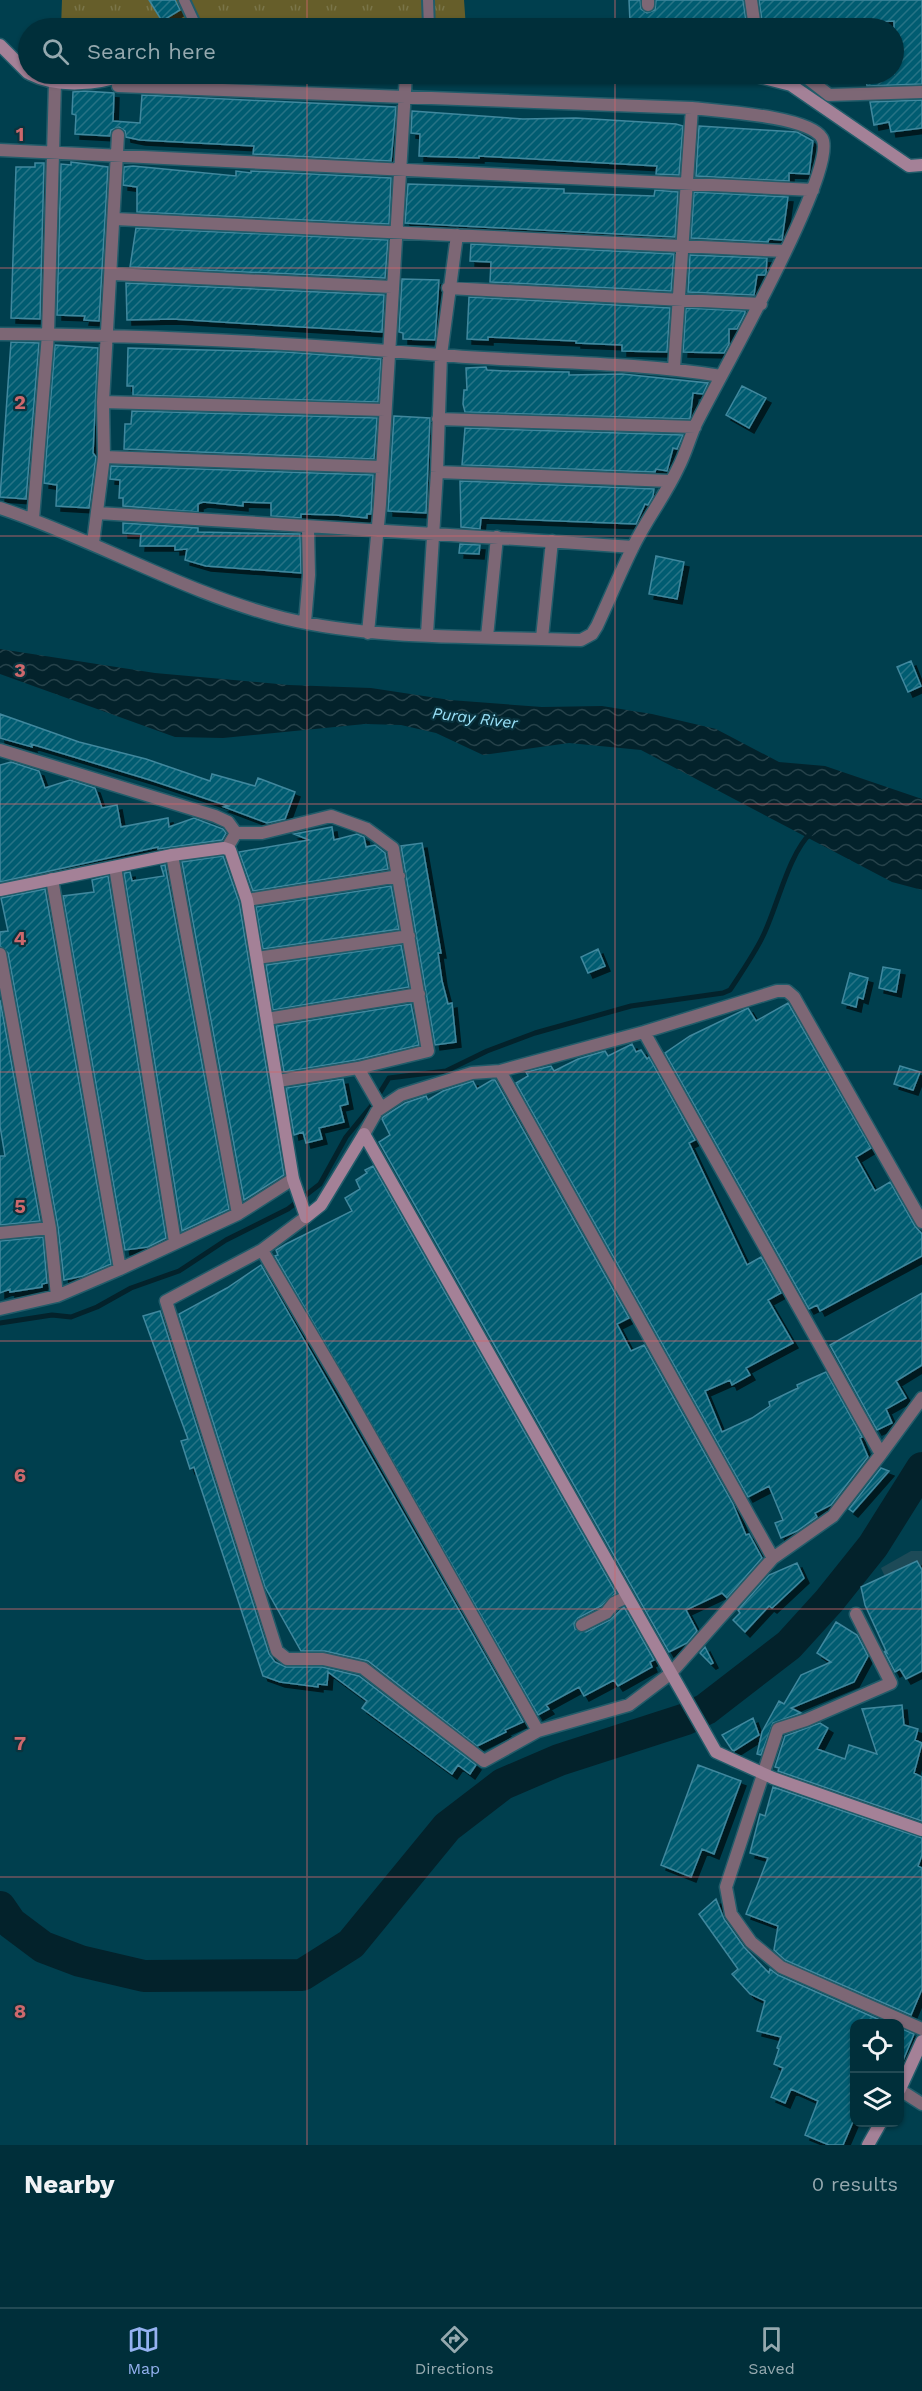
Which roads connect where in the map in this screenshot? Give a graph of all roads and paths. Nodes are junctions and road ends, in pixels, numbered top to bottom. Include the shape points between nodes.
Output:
1 (184, 0) edge
2 (428, 0) edge
3 (751, 0) edge
4 (192, 18) edge
5 (429, 18) edge
6 (753, 18) edge
7 (0, 45) edge
8 (18, 62) edge
9 (55, 84) edge
10 (406, 84) edge
11 (791, 84) edge
12 (815, 84) edge
13 (118, 86) dead end
14 (922, 92) edge
15 (406, 96) junction
16 (692, 108) junction
17 (118, 135) dead end
18 (0, 150) edge
19 (55, 153) junction
20 (117, 154) junction
21 (922, 165) edge
22 (399, 170) junction
23 (687, 183) junction
24 (813, 190) junction
25 (115, 219) junction
26 (397, 232) junction
27 (457, 235) junction
28 (682, 246) junction
29 (785, 251) junction
30 (112, 274) junction
31 (392, 287) junction
32 (448, 288) junction
33 (679, 301) junction
34 (761, 304) junction
35 (0, 334) edge
36 (48, 334) junction
37 (108, 335) junction
38 (389, 349) junction
39 (441, 355) junction
40 (674, 368) junction
41 (722, 376) junction
42 (103, 402) junction
43 (385, 410) junction
44 (438, 419) junction
45 (695, 427) junction
46 (104, 457) junction
47 (381, 467) junction
48 (437, 471) junction
49 (671, 481) junction
50 (0, 508) edge
51 (98, 513) junction
52 (33, 519) junction
53 (308, 529) junction
54 (377, 532) junction
55 (434, 533) junction
56 (497, 537) junction
57 (552, 541) junction
58 (93, 543) junction
59 (633, 547) junction
60 (305, 622) junction
61 (368, 633) junction
62 (427, 634) junction
63 (486, 637) junction
64 (542, 638) junction
65 (0, 750) edge
66 (236, 833) junction
67 (227, 848) junction
68 (172, 855) junction
69 (115, 867) junction
70 (399, 876) junction
71 (52, 879) junction
72 (0, 890) edge
73 (247, 900) junction
74 (409, 936) junction
75 (0, 954) edge
76 (257, 958) junction
77 (419, 994) junction
78 (267, 1019) junction
79 (644, 1032) junction
80 (358, 1068) junction
81 (500, 1071) junction
82 (278, 1081) junction
83 (379, 1104) junction
84 (364, 1134) junction
85 (295, 1185) junction
86 (304, 1211) junction
87 (238, 1214) junction
88 (922, 1222) edge
89 (50, 1228) junction
90 (0, 1233) edge
91 (175, 1242) junction
92 (262, 1250) junction
93 (120, 1269) junction
94 (57, 1296) junction
95 (0, 1309) edge
96 (922, 1398) edge
97 (881, 1454) junction
98 (772, 1558) junction
99 (627, 1597) junction
100 (856, 1614) dead end
101 (582, 1625) dead end
102 (670, 1674) junction
103 (538, 1731) junction
104 (762, 1774) junction
105 (922, 1830) edge
106 (922, 2029) edge
107 (922, 2041) edge
108 (904, 2080) edge
109 (904, 2092) edge
110 (922, 2104) edge
111 (878, 2127) edge
112 (868, 2145) edge

1 - 4 lane
2 - 5 lane
3 - 6 street
7 - 8 street
9 - 19 street
10 - 15 street
11 - 21 street via 909,166
12 - 14 street via 830,95
13 - 15 street
15 - 16 street
15 - 22 street
16 - 23 street
16 - 24 street via 783,119 818,133 825,149
17 - 20 street
18 - 19 street
19 - 20 street
19 - 36 street
20 - 22 street
20 - 25 street
22 - 23 street
22 - 26 street
23 - 24 street
23 - 28 street
24 - 29 street
25 - 26 street
25 - 30 street
26 - 27 street
26 - 31 street
27 - 28 street
27 - 32 street
28 - 29 street
28 - 33 street
29 - 34 street
30 - 31 street
30 - 37 street
31 - 38 street
32 - 33 street
32 - 39 street
33 - 34 street
33 - 40 street
34 - 41 street
35 - 36 street
36 - 37 street
36 - 52 street
37 - 38 street
37 - 42 street
38 - 39 street
38 - 43 street
39 - 40 street
39 - 44 street
40 - 41 street
41 - 45 street
42 - 43 street
42 - 46 street
43 - 47 street
44 - 45 street
44 - 48 street
45 - 49 street
46 - 47 street
46 - 51 street
47 - 54 street
48 - 49 street
48 - 55 street
49 - 59 street
50 - 52 street
51 - 53 street
51 - 58 street
52 - 58 street
53 - 54 street
53 - 60 street
54 - 55 street
54 - 61 street
55 - 56 street
55 - 62 street
56 - 57 street
56 - 63 street
57 - 59 street
57 - 64 street
58 - 60 street via 224,599
59 - 64 street via 592,634 581,640
60 - 61 street
61 - 62 street
62 - 63 street
63 - 64 street
65 - 66 street via 215,816 228,822
66 - 67 street
66 - 70 street via 262,833 335,817 367,829 393,848
67 - 68 street
67 - 73 street via 233,854
68 - 69 street
68 - 87 street
69 - 71 street
69 - 91 street
70 - 73 street
70 - 74 street
71 - 72 street
71 - 93 street
73 - 76 street
74 - 76 street
74 - 77 street
75 - 89 street
76 - 78 street
77 - 78 street
77 - 80 street via 428,1051
78 - 82 street
79 - 81 street
79 - 88 street via 787,991 794,997
79 - 97 street
80 - 82 street
80 - 83 street
81 - 83 street via 472,1073
81 - 98 street
82 - 85 street
83 - 84 street
84 - 86 street via 321,1205
84 - 99 street
85 - 86 street
85 - 87 street
86 - 92 street
87 - 91 street
89 - 90 street
89 - 94 street
91 - 93 street
92 - 103 street
92 - 103 street via 166,1301 276,1652 287,1659 324,1659 363,1668 484,1761
93 - 94 street
94 - 95 street
96 - 97 street
97 - 98 street via 832,1516
98 - 102 street
99 - 101 street
99 - 102 street
100 - 104 street via 891,1683 778,1729
102 - 103 street via 617,1711
102 - 104 street via 720,1756
104 - 105 street
104 - 106 street via 726,1887 731,1914 750,1942 781,1967
107 - 108 street
109 - 110 street
111 - 112 street

